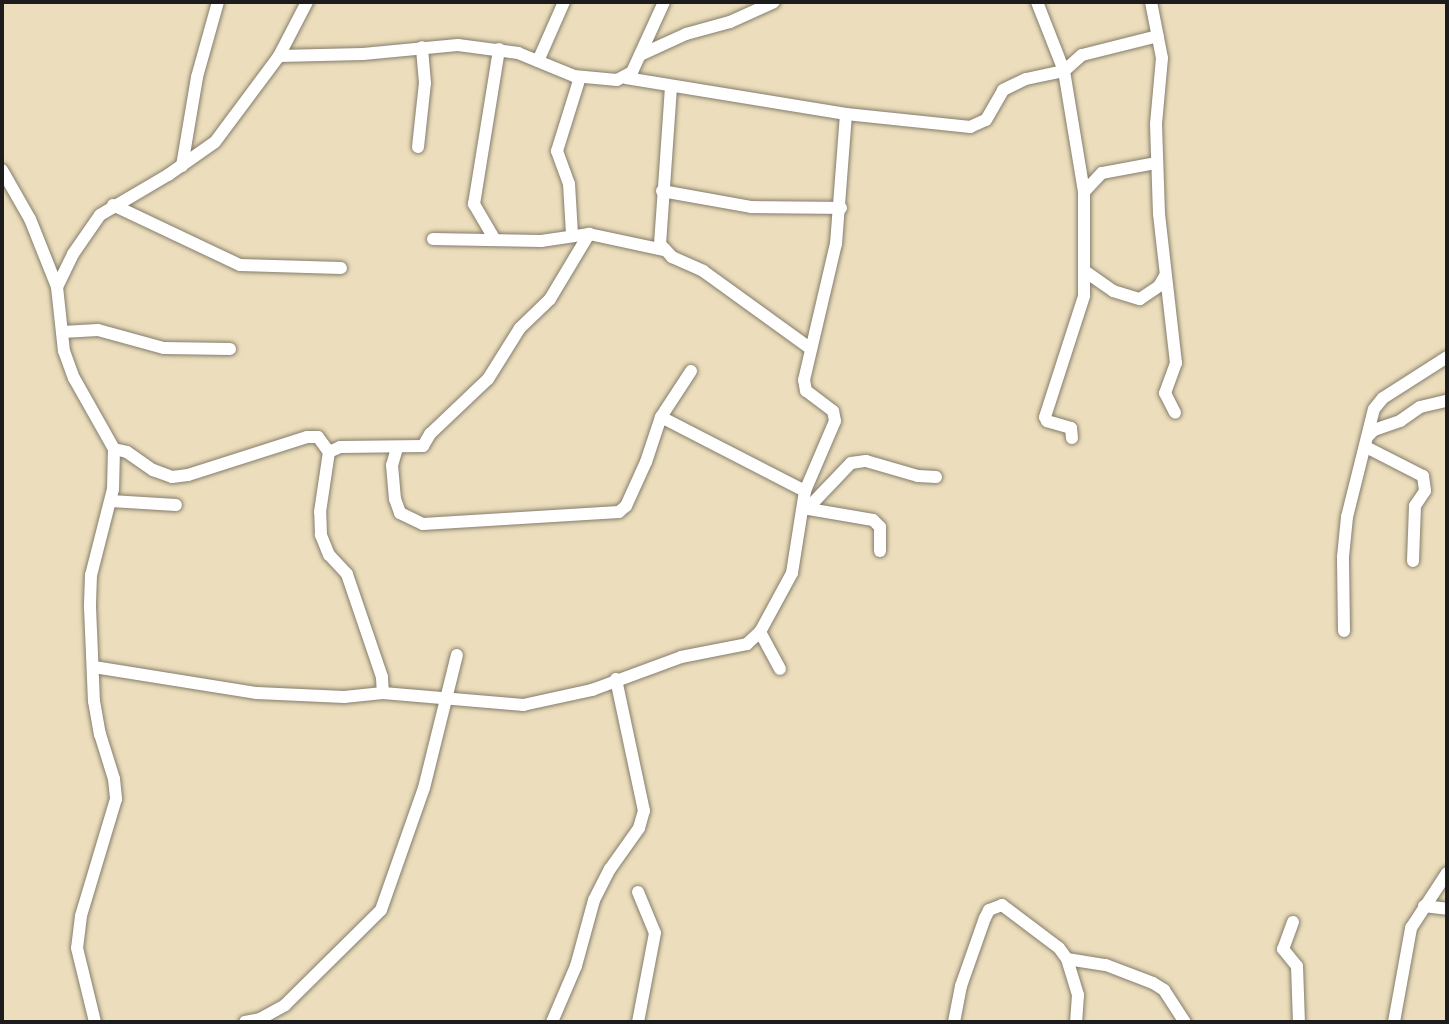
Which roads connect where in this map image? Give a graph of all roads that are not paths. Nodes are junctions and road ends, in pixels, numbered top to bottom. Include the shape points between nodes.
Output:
1 (218, 2) edge
2 (307, 2) edge
3 (564, 2) edge
4 (664, 2) edge
5 (774, 2) edge
6 (1037, 2) edge
7 (1151, 2) edge
8 (1158, 36) junction
9 (422, 47) junction
10 (499, 49) junction
11 (640, 55) junction
12 (279, 56) junction
13 (538, 61) junction
14 (1064, 71) junction
15 (580, 77) junction
16 (626, 78) junction
17 (671, 87) junction
18 (846, 114) junction
19 (418, 147) dead end
20 (1156, 163) junction
21 (182, 166) junction
22 (2, 170) edge
23 (662, 191) junction
24 (1084, 192) junction
25 (113, 205) junction
26 (841, 208) junction
27 (572, 234) junction
28 (589, 234) junction
29 (433, 239) dead end
30 (495, 240) junction
31 (664, 250) junction
32 (341, 268) dead end
33 (1086, 272) junction
34 (1165, 276) junction
35 (57, 287) junction
36 (62, 332) junction
37 (230, 349) dead end
38 (811, 349) junction
39 (1447, 357) edge
40 (691, 371) dead end
41 (1447, 401) edge
42 (1175, 413) dead end
43 (661, 417) junction
44 (1072, 438) dead end
45 (1367, 442) junction
46 (397, 448) junction
47 (114, 449) junction
48 (329, 452) junction
49 (936, 477) dead end
50 (805, 491) junction
51 (111, 501) junction
52 (176, 505) dead end
53 (806, 508) junction
54 (880, 551) dead end
55 (1413, 561) dead end
56 (1344, 631) dead end
57 (760, 632) junction
58 (457, 655) dead end
59 (94, 667) junction
60 (780, 669) dead end
61 (616, 679) junction
62 (383, 693) junction
63 (447, 699) junction
64 (1447, 873) edge
65 (638, 892) dead end
66 (1424, 906) junction
67 (1447, 909) edge
68 (1293, 922) dead end
69 (1067, 959) junction
70 (95, 1022) edge
71 (245, 1022) edge
72 (552, 1022) edge
73 (638, 1022) edge
74 (954, 1022) edge
75 (1076, 1022) edge
76 (1185, 1022) edge
77 (1299, 1022) edge
78 (1394, 1022) edge

1 - 21 street via 197,77
2 - 12 street
3 - 13 street
4 - 11 street
5 - 11 street
6 - 14 street
7 - 8 street
8 - 14 street via 1082,55
8 - 20 street via 1162,58
9 - 10 street
9 - 12 street
9 - 19 street via 425,83
10 - 13 street
10 - 30 street via 474,204
11 - 16 street
12 - 21 street via 221,135
13 - 15 street
14 - 18 street via 1003,90 986,120 970,127
14 - 24 street
15 - 16 street
15 - 27 street via 557,151 569,184
16 - 17 street
17 - 18 street
17 - 23 street
18 - 26 street
20 - 24 street via 1102,173
20 - 34 street
21 - 25 street
22 - 35 street via 30,219
23 - 26 street via 751,207
23 - 31 street
24 - 33 street
25 - 32 street via 240,265
25 - 35 street via 93,224
26 - 38 street
27 - 28 street
27 - 30 street via 541,241
28 - 31 street
28 - 46 street via 550,299 520,328 488,379 423,446
29 - 30 street
31 - 38 street via 703,271
33 - 34 street via 1113,291 1140,299
33 - 44 street via 1075,330 1045,417 1071,428
34 - 42 street via 1176,363 1165,393
35 - 36 street
36 - 37 street via 98,330 164,348
36 - 47 street via 74,378
38 - 50 street via 804,387 833,411 835,421
39 - 45 street via 1383,398 1374,409
40 - 43 street
41 - 45 street via 1420,407 1374,430
43 - 46 street via 626,506 614,513 423,524 400,513 395,499 392,465
43 - 50 street
45 - 55 street via 1423,476 1425,491 1415,506
45 - 56 street via 1345,537
46 - 48 street via 340,447
47 - 48 street via 172,477 307,437 318,437
47 - 51 street
48 - 62 street via 321,535 329,555 347,574
49 - 53 street via 866,461 851,463
50 - 53 street
51 - 52 street
51 - 59 street via 91,575
53 - 54 street via 873,520 880,527
53 - 57 street via 792,573
57 - 60 street
57 - 61 street via 747,644 681,657
58 - 63 street
59 - 62 street via 257,693
59 - 70 street via 97,719 116,799 78,930 83,983
61 - 63 street via 533,704
61 - 72 street via 644,811 594,900 576,966
62 - 63 street
63 - 71 street via 424,788 381,910 285,1005
64 - 66 street
65 - 73 street via 655,933
66 - 67 street
66 - 78 street via 1411,928
68 - 77 street via 1283,949 1297,966
69 - 74 street via 1002,905 989,910 961,986
69 - 75 street via 1078,995
69 - 76 street via 1106,965 1153,983 1164,990

